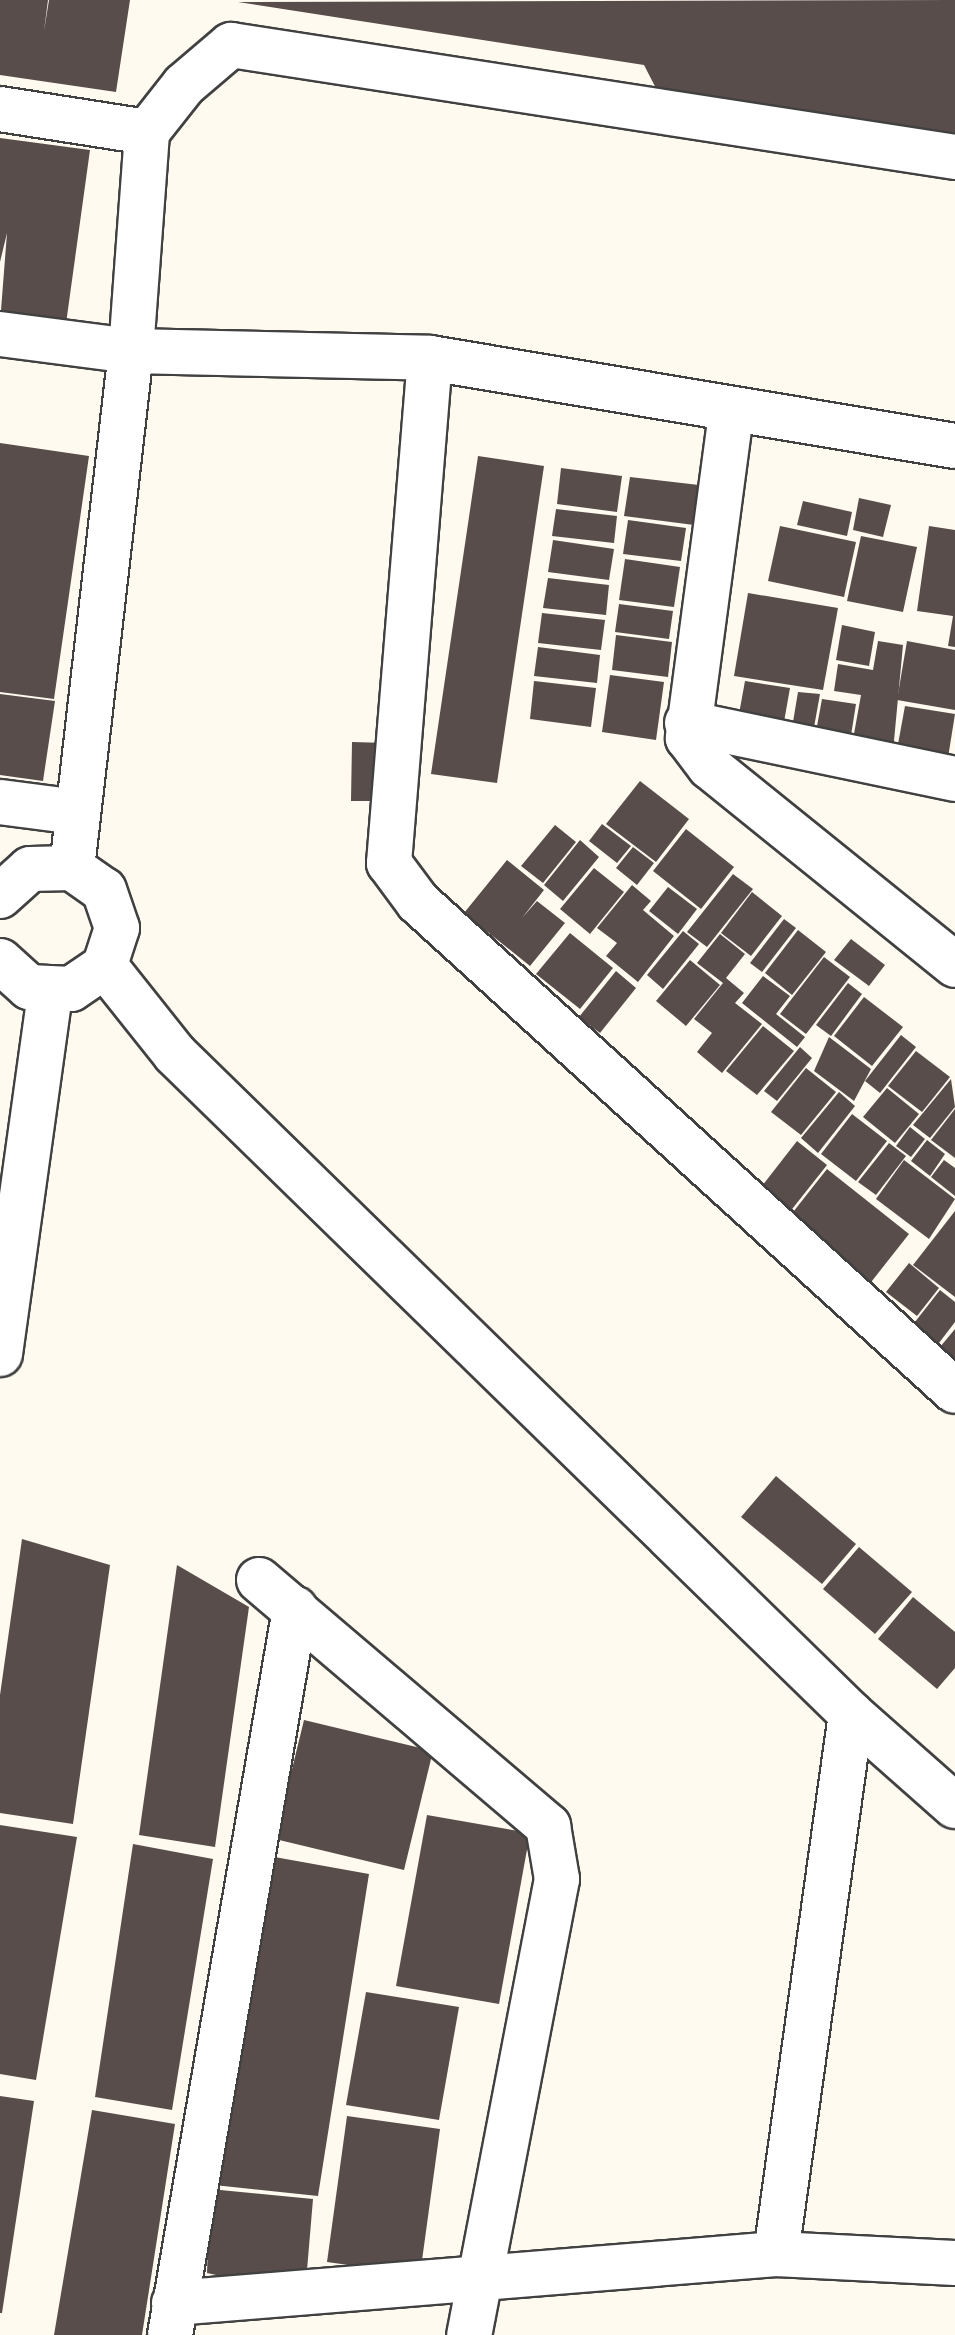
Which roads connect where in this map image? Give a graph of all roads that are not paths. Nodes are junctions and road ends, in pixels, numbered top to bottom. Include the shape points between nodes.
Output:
1 (0, 109) edge
2 (147, 132) junction
3 (955, 157) edge
4 (0, 334) edge
5 (131, 351) junction
6 (430, 358) junction
7 (731, 414) junction
8 (955, 446) edge
9 (687, 723) junction
10 (955, 779) edge
11 (0, 802) edge
12 (77, 812) junction
13 (72, 868) junction
14 (0, 896) edge
15 (0, 961) edge
16 (955, 965) edge
17 (105, 966) junction
18 (50, 992) junction
19 (4, 1283) edge
20 (0, 1354) edge
21 (955, 1391) edge
22 (259, 1580) dead end
23 (295, 1609) junction
24 (851, 1714) junction
25 (955, 1806) edge
26 (776, 2254) junction
27 (955, 2263) edge
28 (475, 2284) junction
29 (172, 2319) edge
30 (469, 2335) edge

1 - 2 street
2 - 3 street via 184,85 231,45
2 - 5 street
4 - 5 street
5 - 6 street
5 - 12 street
6 - 7 street
6 - 21 street via 389,863 418,902
7 - 8 street
7 - 9 street
9 - 10 street
9 - 16 street via 692,746 710,767
11 - 12 street
12 - 13 street
13 - 14 street via 30,869
13 - 17 street via 90,876 114,908 117,928
15 - 18 street via 29,987
17 - 18 street via 80,985
17 - 24 street via 175,1054
18 - 19 street
19 - 20 street
22 - 23 street
23 - 28 street via 548,1826 557,1879
23 - 29 street
24 - 25 street
24 - 26 street
26 - 27 street
26 - 28 street
28 - 29 street
28 - 30 street

